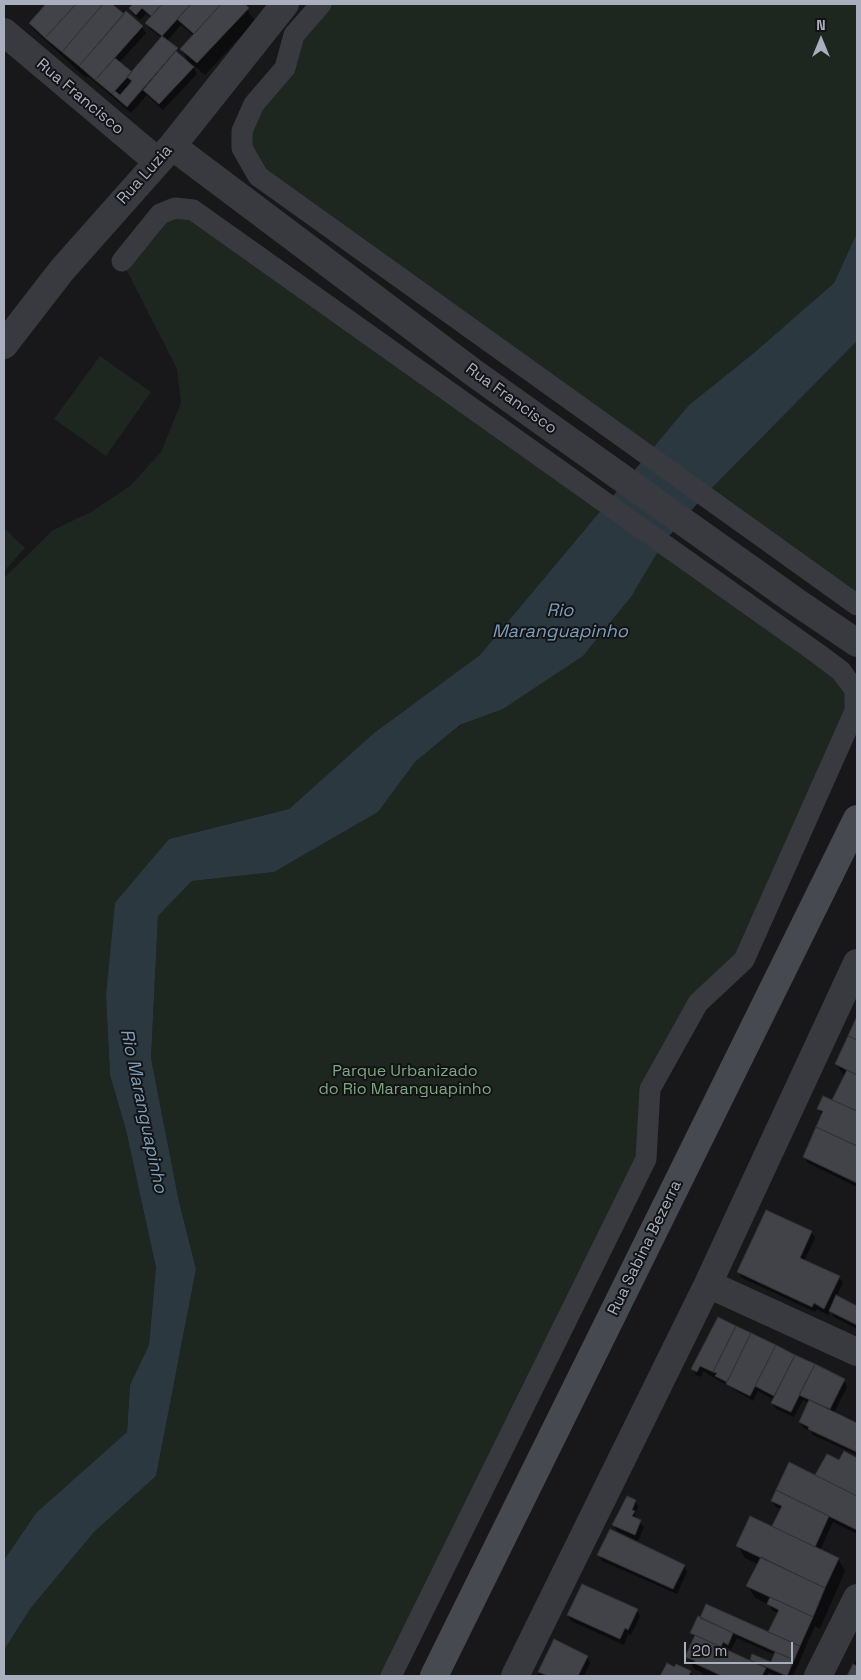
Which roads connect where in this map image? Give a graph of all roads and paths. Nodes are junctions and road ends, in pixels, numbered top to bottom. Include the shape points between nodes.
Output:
1 (285, 4) edge
2 (321, 4) edge
3 (4, 32) edge
4 (164, 154) junction
5 (122, 261) dead end
6 (4, 345) edge
7 (857, 605) edge
8 (857, 643) edge
9 (857, 819) edge
10 (857, 963) edge
11 (708, 1284) junction
12 (857, 1352) edge
13 (857, 1598) edge
14 (391, 1676) edge
15 (434, 1676) edge
16 (515, 1676) edge
17 (818, 1676) edge

1 - 4 street, Rua Luzia
2 - 7 street via 294,35 285,68 254,104 242,131 242,148 258,176
3 - 4 street, Rua Francisco
4 - 6 street, Rua Luzia via 62,270
4 - 8 street, Rua Francisco
5 - 14 street via 160,214 175,208 193,210 778,625 841,671 855,690 854,711 744,960 698,1003 650,1089 646,1159
9 - 15 main road, Rua Sabina Bezerra
10 - 11 street
11 - 12 street
11 - 16 street
13 - 17 street

